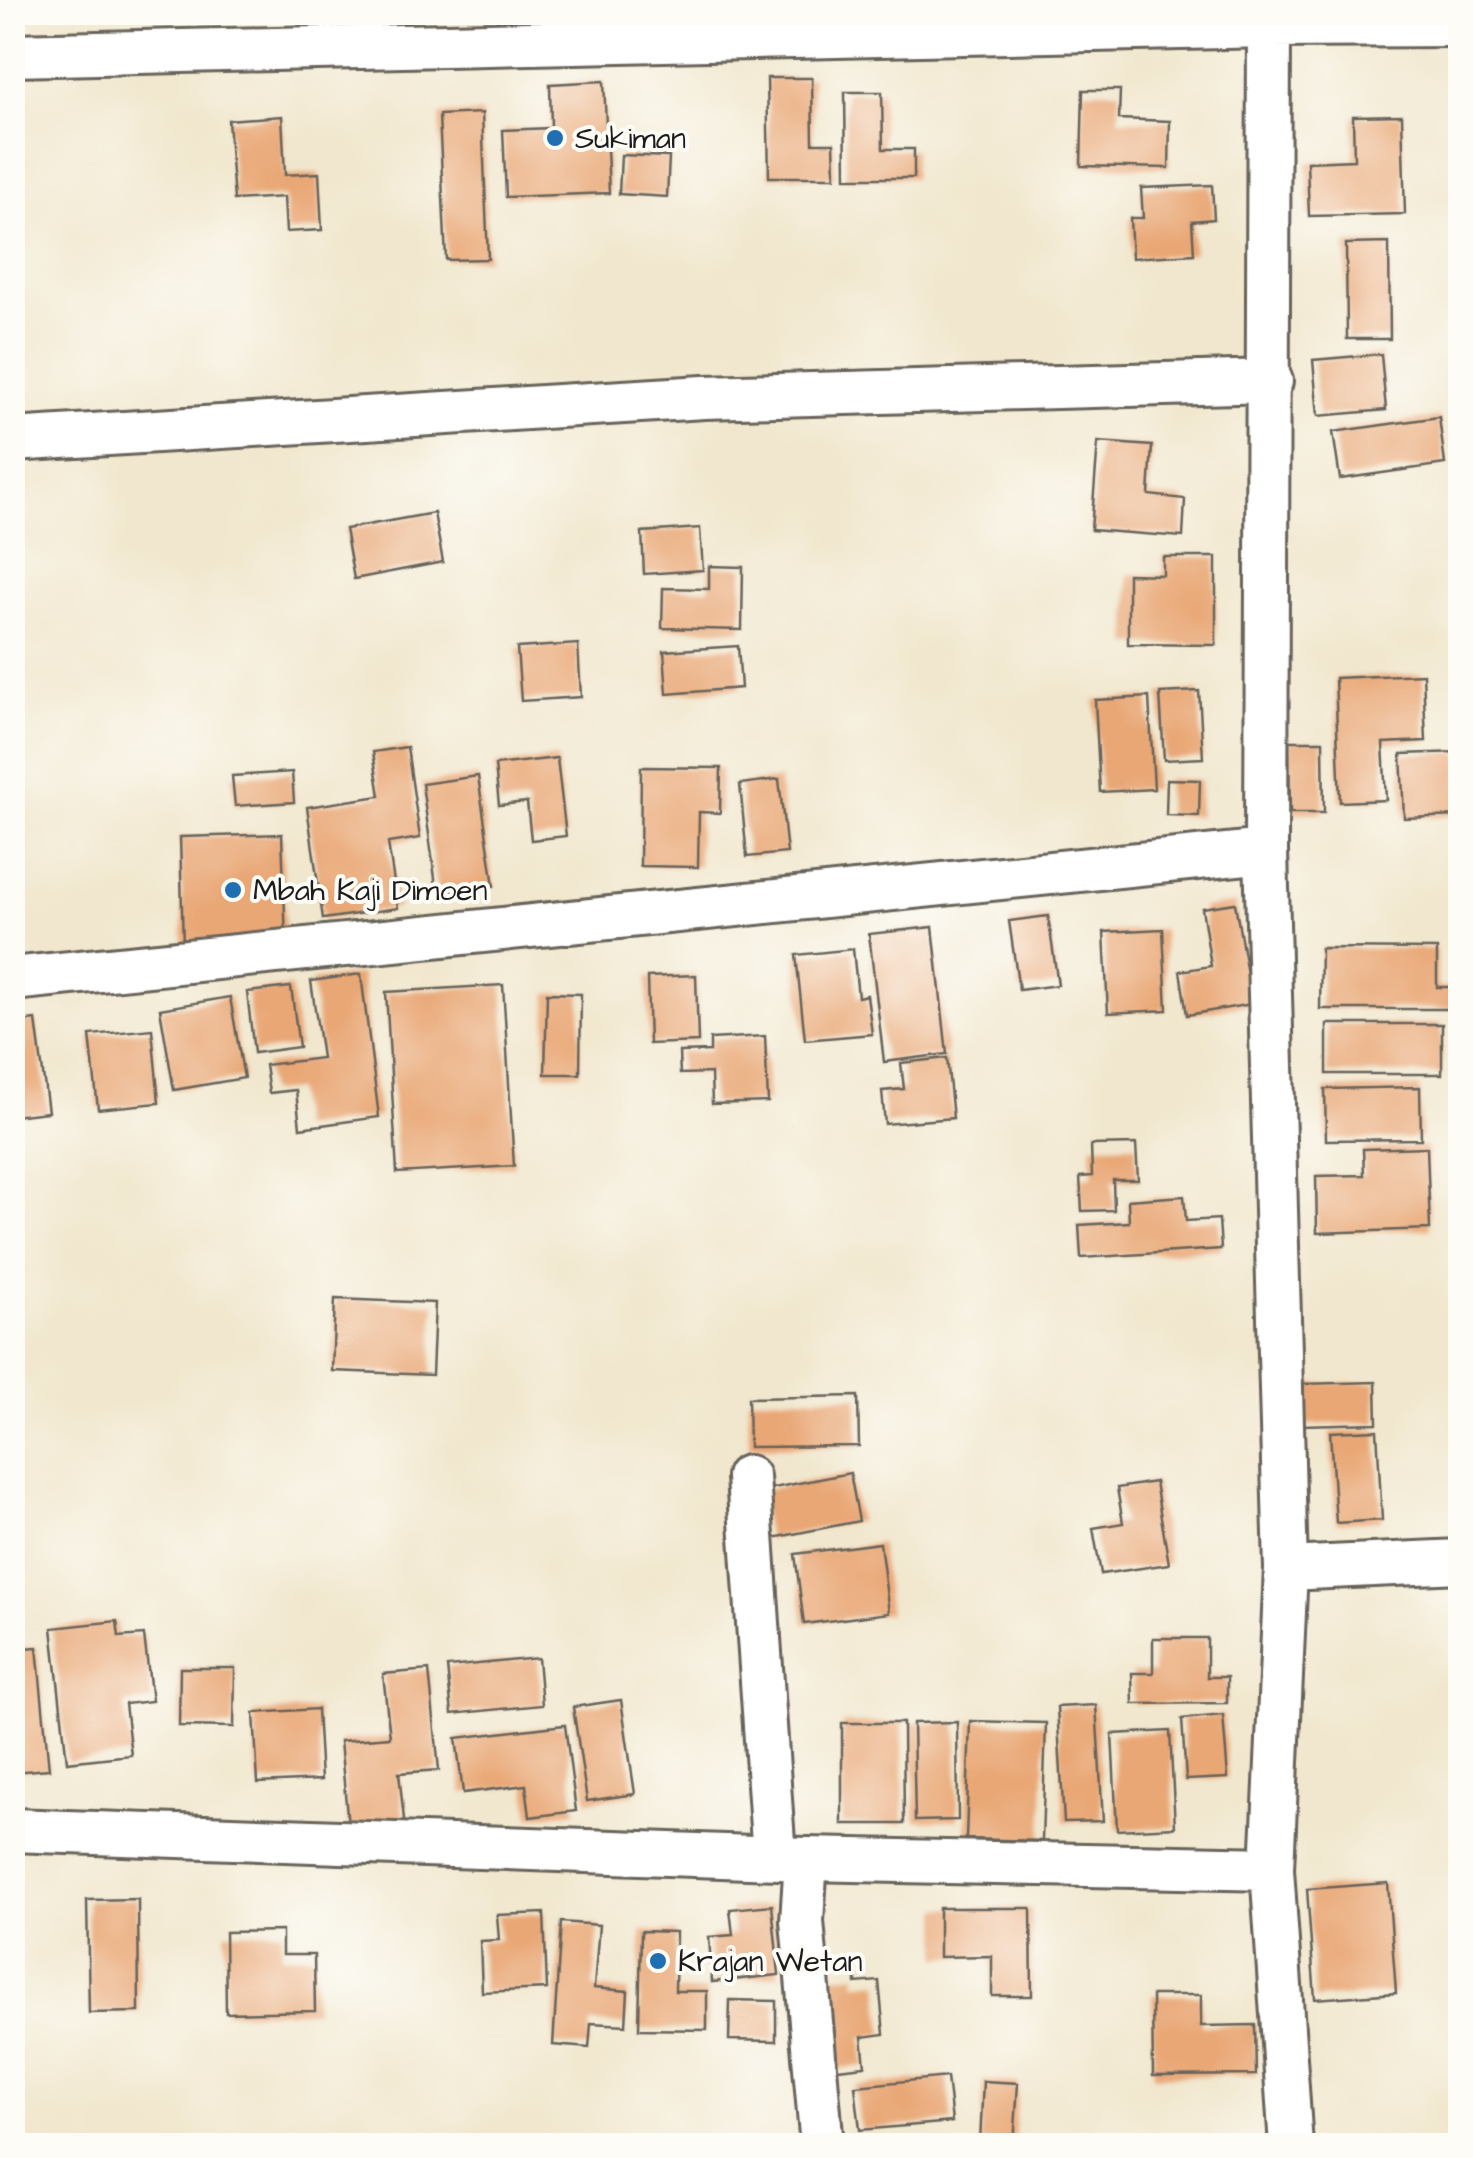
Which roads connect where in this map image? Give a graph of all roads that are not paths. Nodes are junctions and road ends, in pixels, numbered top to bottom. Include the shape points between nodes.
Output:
1 (1460, 25) edge
2 (1269, 26) junction
3 (12, 54) edge
4 (1271, 381) junction
5 (12, 440) edge
6 (1266, 851) junction
7 (12, 979) edge
8 (748, 1477) dead end
9 (1460, 1561) edge
10 (1286, 1569) junction
11 (12, 1830) edge
12 (790, 1858) junction
13 (1272, 1869) junction
14 (822, 2146) edge
15 (1291, 2146) edge

1 - 2 street
2 - 3 street
2 - 4 street
4 - 5 street via 704,397
4 - 6 street
6 - 7 street
6 - 10 street
8 - 12 street
9 - 10 street
10 - 13 street
11 - 12 street
12 - 13 street
12 - 14 street
13 - 15 street

